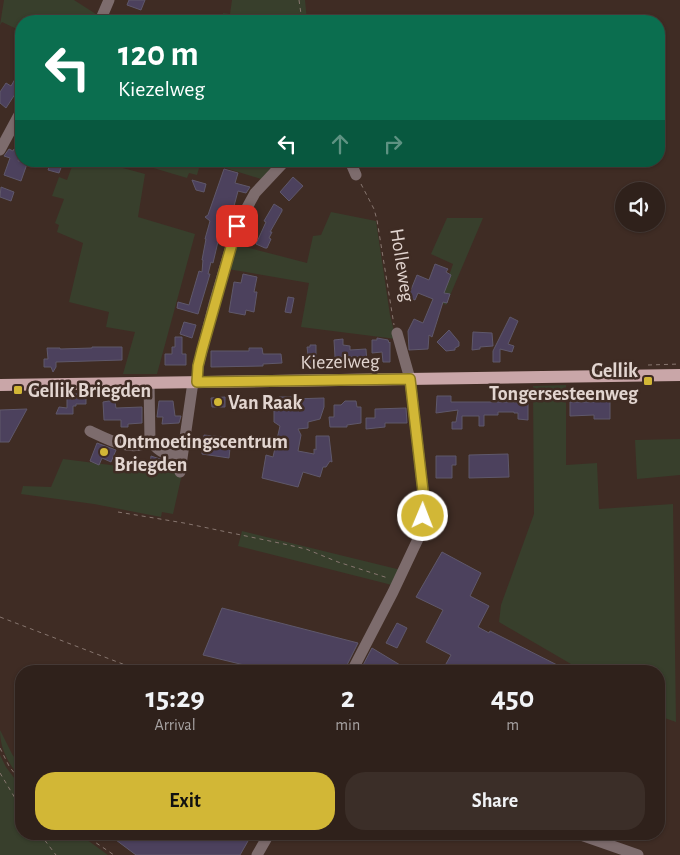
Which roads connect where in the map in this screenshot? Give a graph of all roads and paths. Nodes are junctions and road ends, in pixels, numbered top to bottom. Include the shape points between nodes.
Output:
1 (109, 0) edge
2 (298, 0) edge
3 (103, 15) edge
4 (301, 15) edge
5 (15, 122) edge
6 (0, 150) edge
7 (279, 167) edge
8 (353, 167) edge
9 (356, 175) joint
10 (397, 332) joint
11 (680, 374) edge
12 (410, 379) junction
13 (195, 382) junction
14 (149, 383) junction
15 (0, 385) edge
16 (90, 431) dead end
17 (150, 441) junction
18 (183, 451) junction
19 (180, 472) dead end
20 (118, 512) dead end
21 (398, 581) junction
22 (0, 617) edge
23 (125, 665) edge
24 (355, 665) edge
25 (0, 748) edge
26 (0, 774) edge
27 (15, 775) edge
28 (15, 798) edge
29 (45, 840) edge
30 (92, 840) edge
31 (266, 840) edge
32 (595, 840) edge
33 (56, 855) edge
34 (114, 855) edge
35 (258, 855) edge
36 (638, 855) edge

1 - 3 street
2 - 4 path
5 - 6 street
7 - 13 street via 255,193 237,226
8 - 9 street
9 - 10 path, Holleweg via 374,208
10 - 12 street, Holleweg
11 - 12 main road, Kiezelweg
12 - 13 main road, Kiezelweg
12 - 21 street, Holleweg via 423,516 418,539
13 - 14 main road, Kiezelweg
13 - 18 street
14 - 15 main road, Kiezelweg
14 - 17 street
16 - 17 street via 121,445 145,445
17 - 18 street via 165,454 175,455
18 - 19 street
20 - 21 path via 291,545
21 - 24 street, Holleweg
22 - 23 path
25 - 27 path
26 - 28 path
29 - 33 path
30 - 34 path
31 - 35 street
32 - 36 street

